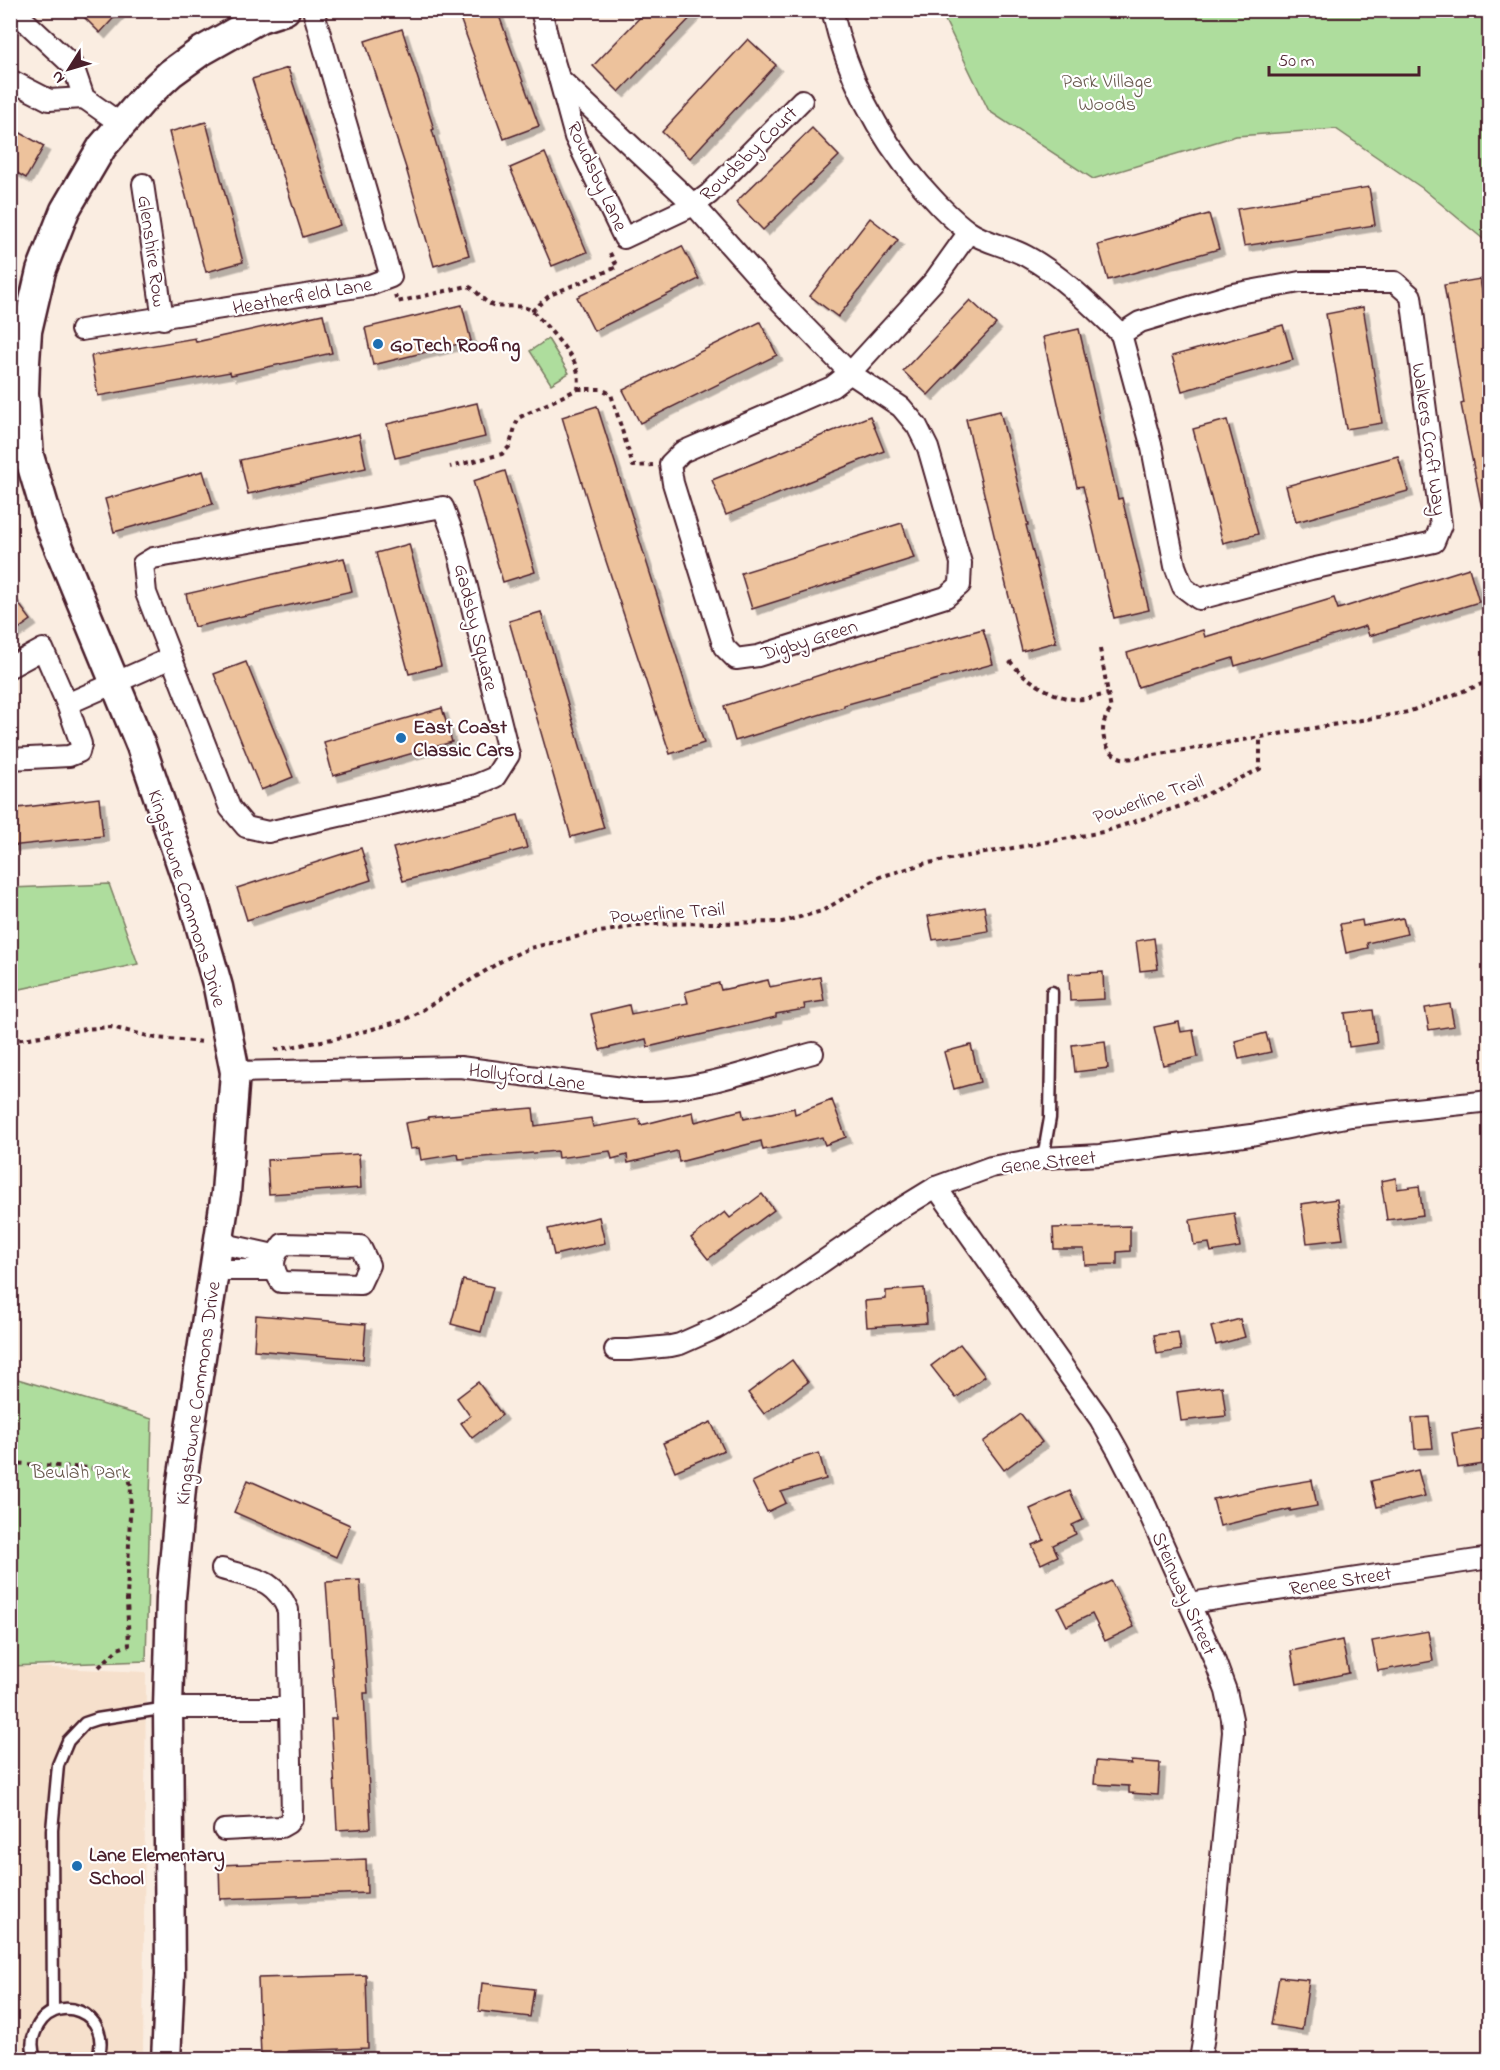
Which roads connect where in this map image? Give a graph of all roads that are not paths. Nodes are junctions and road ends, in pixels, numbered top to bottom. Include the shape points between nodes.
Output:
1 (13, 10) edge
2 (285, 10) edge
3 (313, 10) edge
4 (541, 10) edge
5 (832, 10) edge
6 (560, 78) junction
7 (10, 80) edge
8 (84, 98) junction
9 (802, 100) dead end
10 (121, 124) junction
11 (143, 184) dead end
12 (694, 205) junction
13 (969, 232) junction
14 (163, 319) junction
15 (81, 330) dead end
16 (1121, 334) junction
17 (850, 373) junction
18 (20, 459) edge
19 (171, 658) junction
20 (10, 667) edge
21 (114, 683) junction
22 (67, 704) junction
23 (10, 759) edge
24 (1052, 992) dead end
25 (813, 1053) dead end
26 (233, 1059) junction
27 (1490, 1101) edge
28 (1043, 1158) junction
29 (936, 1187) junction
30 (217, 1256) junction
31 (615, 1350) dead end
32 (1490, 1558) edge
33 (222, 1569) dead end
34 (1190, 1603) junction
35 (168, 1708) junction
36 (290, 1708) junction
37 (224, 1830) dead end
38 (53, 2011) junction
39 (36, 2060) edge
40 (98, 2060) edge
41 (166, 2060) edge
42 (1200, 2060) edge

1 - 8 street via 73,66
2 - 10 street, Kingstowne Commons Drive via 260,18 200,52 162,81
3 - 14 street, Heatherfield Lane via 391,277 370,285
4 - 6 street, Roudsby Lane
5 - 13 street via 856,87 880,131 940,207
6 - 12 street, Roudsby Lane
6 - 12 street, Roudsby Lane via 575,137 624,238
7 - 8 street via 49,100
8 - 10 street
9 - 12 street, Roudsby Court
10 - 18 street, Kingstowne Commons Drive via 102,147 64,210 41,271 27,331
11 - 14 street, Glenshire Row
12 - 17 street, Roudsby Lane
13 - 16 street via 1026,255 1078,292
13 - 17 street via 934,281
14 - 15 street, Heatherfield Lane
16 - 16 street, Walkers Croft Way via 1152,448 1175,566 1183,587 1199,599 1434,542 1441,525 1410,296 1395,282 1300,282 1233,294 1140,322
17 - 17 street, Digby Green via 901,407 917,426 928,448 961,564 960,585 946,597 759,656 736,659 724,647 670,464 682,452 832,387
18 - 21 street, Kingstowne Commons Drive
19 - 19 street, Gadsby Square via 230,808 246,827 268,832 476,785 495,777 509,755 455,539 443,507 153,558 143,564 146,593
19 - 21 street
20 - 22 street via 43,649
21 - 22 street
21 - 26 street, Kingstowne Commons Drive via 141,746 191,893 218,987
22 - 23 street via 81,744 79,752
24 - 28 lane via 1050,1118
25 - 26 street, Hollyford Lane via 686,1088 661,1091 460,1067
26 - 30 street, Kingstowne Commons Drive via 226,1193
27 - 28 street, Gene Street via 1351,1116 1251,1135 1100,1155
28 - 29 street, Gene Street via 991,1167
29 - 31 street, Gene Street via 716,1329 671,1346
29 - 34 street, Steinway Street via 1100,1419 1144,1502
30 - 30 street via 274,1263
30 - 35 street, Kingstowne Commons Drive via 181,1488 171,1597
32 - 34 street, Renee Street
33 - 36 street via 271,1585 281,1595 288,1610
34 - 42 street, Steinway Street via 1226,1691 1233,1732
35 - 36 street
35 - 38 lane via 85,1723 68,1741 58,1765 52,1830
35 - 41 street, Kingstowne Commons Drive via 170,1974
36 - 37 street via 292,1817 280,1827
38 - 39 lane via 39,2022 32,2040
38 - 40 lane via 71,2008 88,2015 99,2029 102,2047

